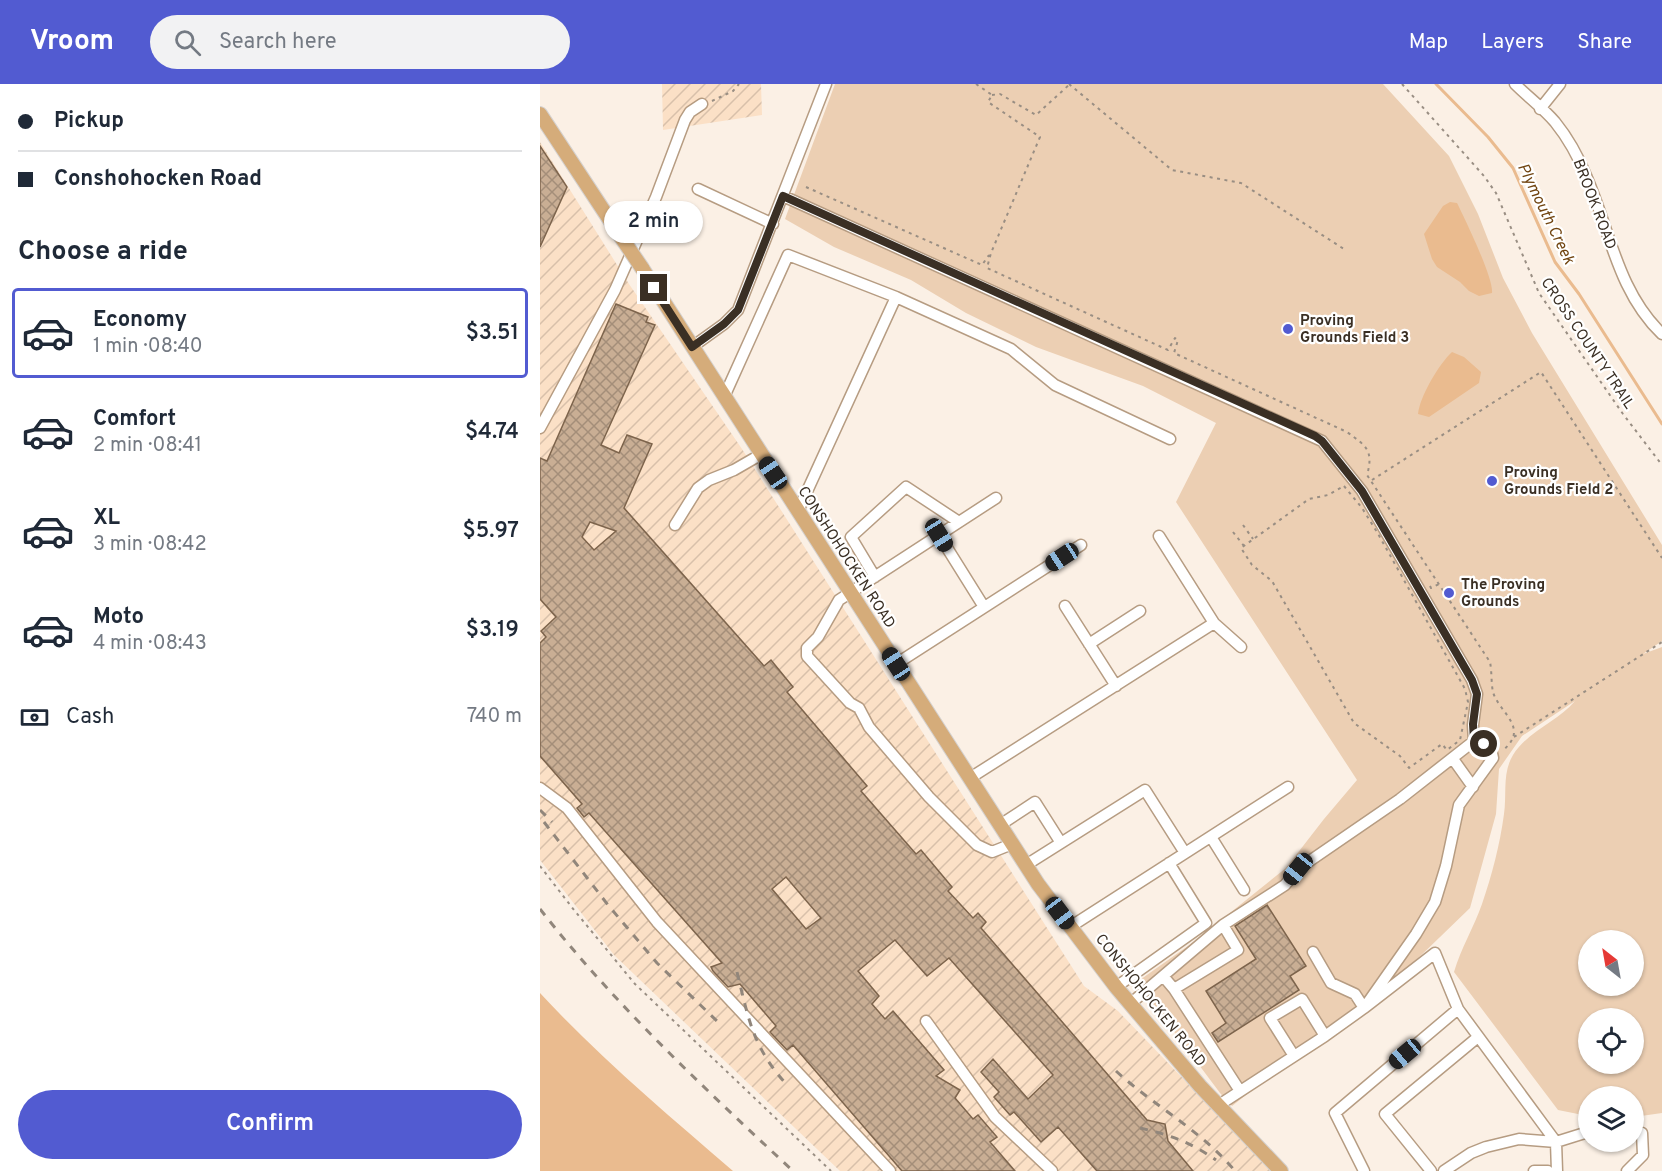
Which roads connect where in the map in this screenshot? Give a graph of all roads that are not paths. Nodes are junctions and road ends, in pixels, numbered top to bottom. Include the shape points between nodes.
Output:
1 (826, 84) edge
2 (1515, 84) edge
3 (1560, 84) edge
4 (702, 104) road end
5 (1540, 109) junction
6 (540, 114) edge
7 (698, 189) dead end
8 (783, 196) junction
9 (773, 224) junction
10 (896, 297) junction
11 (1662, 334) edge
12 (692, 347) junction
13 (724, 397) junction
14 (540, 428) edge
15 (1170, 439) dead end
16 (760, 454) junction
17 (996, 498) dead end
18 (798, 511) junction
19 (959, 522) junction
20 (675, 525) dead end
21 (939, 535) junction
22 (1159, 536) dead end
23 (1081, 544) dead end
24 (875, 577) junction
25 (851, 593) junction
26 (1065, 606) dead end
27 (984, 607) junction
28 (1140, 610) dead end
29 (1214, 624) junction
30 (1089, 644) junction
31 (1241, 647) dead end
32 (896, 664) junction
33 (1116, 686) junction
34 (1474, 741) junction
35 (1453, 759) junction
36 (970, 778) junction
37 (1288, 787) dead end
38 (1473, 787) junction
39 (540, 788) edge
40 (1000, 825) junction
41 (1211, 837) junction
42 (1061, 843) junction
43 (1012, 844) junction
44 (1185, 853) junction
45 (1169, 863) junction
46 (1026, 865) junction
47 (1244, 890) dead end
48 (1223, 925) junction
49 (1070, 927) junction
50 (1313, 952) dead end
51 (1163, 976) junction
52 (1116, 987) junction
53 (1174, 989) junction
54 (1130, 1004) junction
55 (1364, 1008) junction
56 (1458, 1009) junction
57 (926, 1021) dead end
58 (1325, 1036) junction
59 (1478, 1037) junction
60 (1294, 1056) junction
61 (1240, 1091) junction
62 (1218, 1105) junction
63 (1578, 1133) edge
64 (1556, 1142) junction
65 (1643, 1152) edge
66 (890, 1171) edge
67 (1052, 1171) edge
68 (1281, 1171) edge
69 (1364, 1171) edge
70 (1431, 1171) edge
71 (1444, 1171) edge
72 (1534, 1171) edge
73 (1548, 1171) edge
74 (1557, 1171) edge
75 (1627, 1171) edge

1 - 8 street
2 - 5 street, BROOK ROAD
3 - 5 street
4 - 14 street via 685,120 615,290
5 - 11 street, BROOK ROAD via 1570,144 1587,176 1636,303
6 - 12 main road, CONSHOHOCKEN ROAD, bridge
7 - 9 street
8 - 9 street
8 - 34 street via 1322,441 1362,491 1472,680 1477,694
9 - 12 street via 738,310
10 - 13 street via 788,255
10 - 15 street via 1011,349 1055,385
10 - 18 street
12 - 13 main road, CONSHOHOCKEN ROAD
13 - 16 main road, CONSHOHOCKEN ROAD
16 - 18 main road, CONSHOHOCKEN ROAD
16 - 20 street via 698,488
17 - 19 street
18 - 25 main road, CONSHOHOCKEN ROAD
19 - 21 street
19 - 24 street via 906,487 851,537
21 - 24 street
21 - 27 street
22 - 29 street
23 - 27 street
24 - 25 street
25 - 32 main road, CONSHOHOCKEN ROAD
25 - 43 street via 839,600 818,637 807,648 807,656 859,708 869,727 929,797 977,845 992,852
26 - 30 street
27 - 32 street
28 - 30 street
29 - 31 street
29 - 33 street
30 - 33 street
32 - 36 main road, CONSHOHOCKEN ROAD
33 - 36 street
34 - 35 street
34 - 38 street via 1491,749 1493,758
35 - 38 street
35 - 48 street via 1298,869 1285,885
36 - 40 main road, CONSHOHOCKEN ROAD
37 - 41 street
38 - 55 street via 1459,805 1435,902
39 - 66 street via 567,808 657,922
40 - 42 street via 1035,802
40 - 43 main road, CONSHOHOCKEN ROAD
41 - 44 street
41 - 47 street
42 - 44 street via 1145,790
42 - 46 street
43 - 46 main road, CONSHOHOCKEN ROAD
44 - 45 street
45 - 49 street
45 - 52 street via 1206,922
46 - 49 main road, CONSHOHOCKEN ROAD
48 - 51 street
48 - 53 street via 1238,950
49 - 52 main road, CONSHOHOCKEN ROAD
50 - 55 street via 1331,982 1355,994
51 - 53 street
51 - 54 street
52 - 54 main road, CONSHOHOCKEN ROAD
53 - 61 street
54 - 62 main road, CONSHOHOCKEN ROAD
55 - 56 street via 1436,952
55 - 58 street
56 - 59 street
56 - 69 street via 1335,1113
57 - 67 street via 995,1117
58 - 60 street
58 - 60 street via 1302,999 1270,1018
59 - 64 street
59 - 70 street via 1385,1114
60 - 61 street
61 - 62 street
62 - 68 main road, CONSHOHOCKEN ROAD
63 - 64 street
64 - 71 street via 1519,1139 1471,1153
64 - 74 street
65 - 75 street
72 - 73 street

